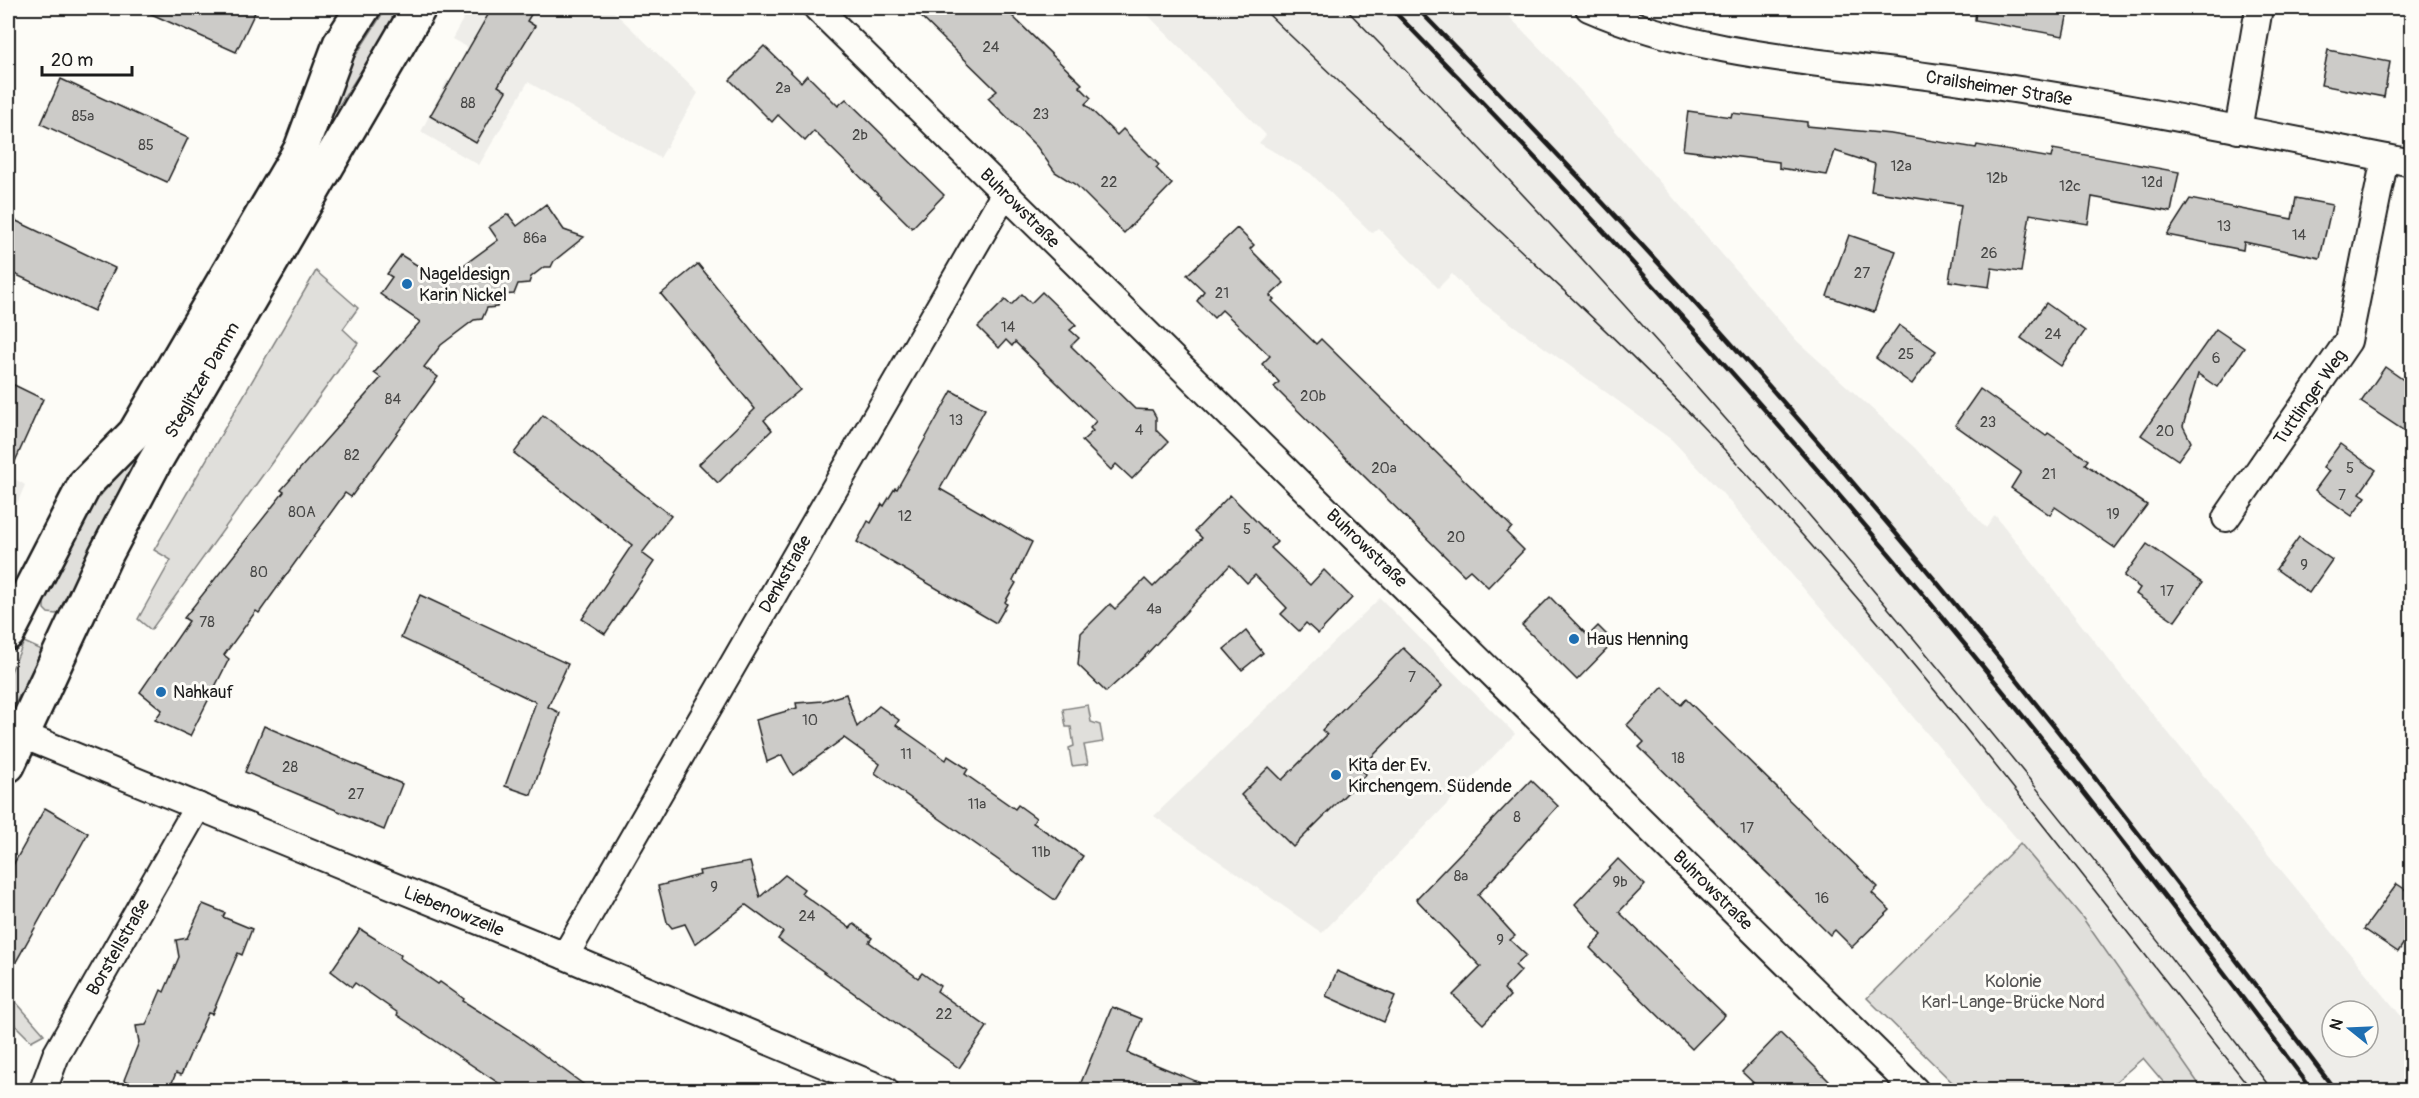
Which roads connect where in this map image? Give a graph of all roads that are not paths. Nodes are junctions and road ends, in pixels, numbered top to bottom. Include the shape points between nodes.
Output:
1 (363, 8) edge
2 (419, 8) edge
3 (817, 8) edge
4 (1589, 8) edge
5 (2259, 8) edge
6 (2238, 130) junction
7 (2385, 158) junction
8 (2412, 163) edge
9 (1005, 192) junction
10 (2226, 518) dead end
11 (8, 633) edge
12 (15, 732) edge
13 (8, 765) edge
14 (198, 806) junction
15 (566, 956) junction
16 (43, 1090) edge
17 (885, 1090) edge
18 (1916, 1090) edge

1 - 11 main road, Steglitzer Damm via 340,44 301,149 135,433 85,484
2 - 12 main road, Steglitzer Damm via 153,465
3 - 9 street, Buhrowstraße
4 - 6 street, Crailsheimer Straße via 1643,28 1733,50 1988,85
5 - 6 street
6 - 7 street, Crailsheimer Straße
7 - 8 street, Crailsheimer Straße
7 - 10 street, Tuttlinger Weg via 2349,341
9 - 15 street, Denkstraße
9 - 18 street, Buhrowstraße
12 - 13 main road, Steglitzer Damm
12 - 14 street, Liebenowzeile
14 - 15 street, Liebenowzeile
14 - 16 street, Borstellstraße via 56,1055
15 - 17 street, Liebenowzeile

